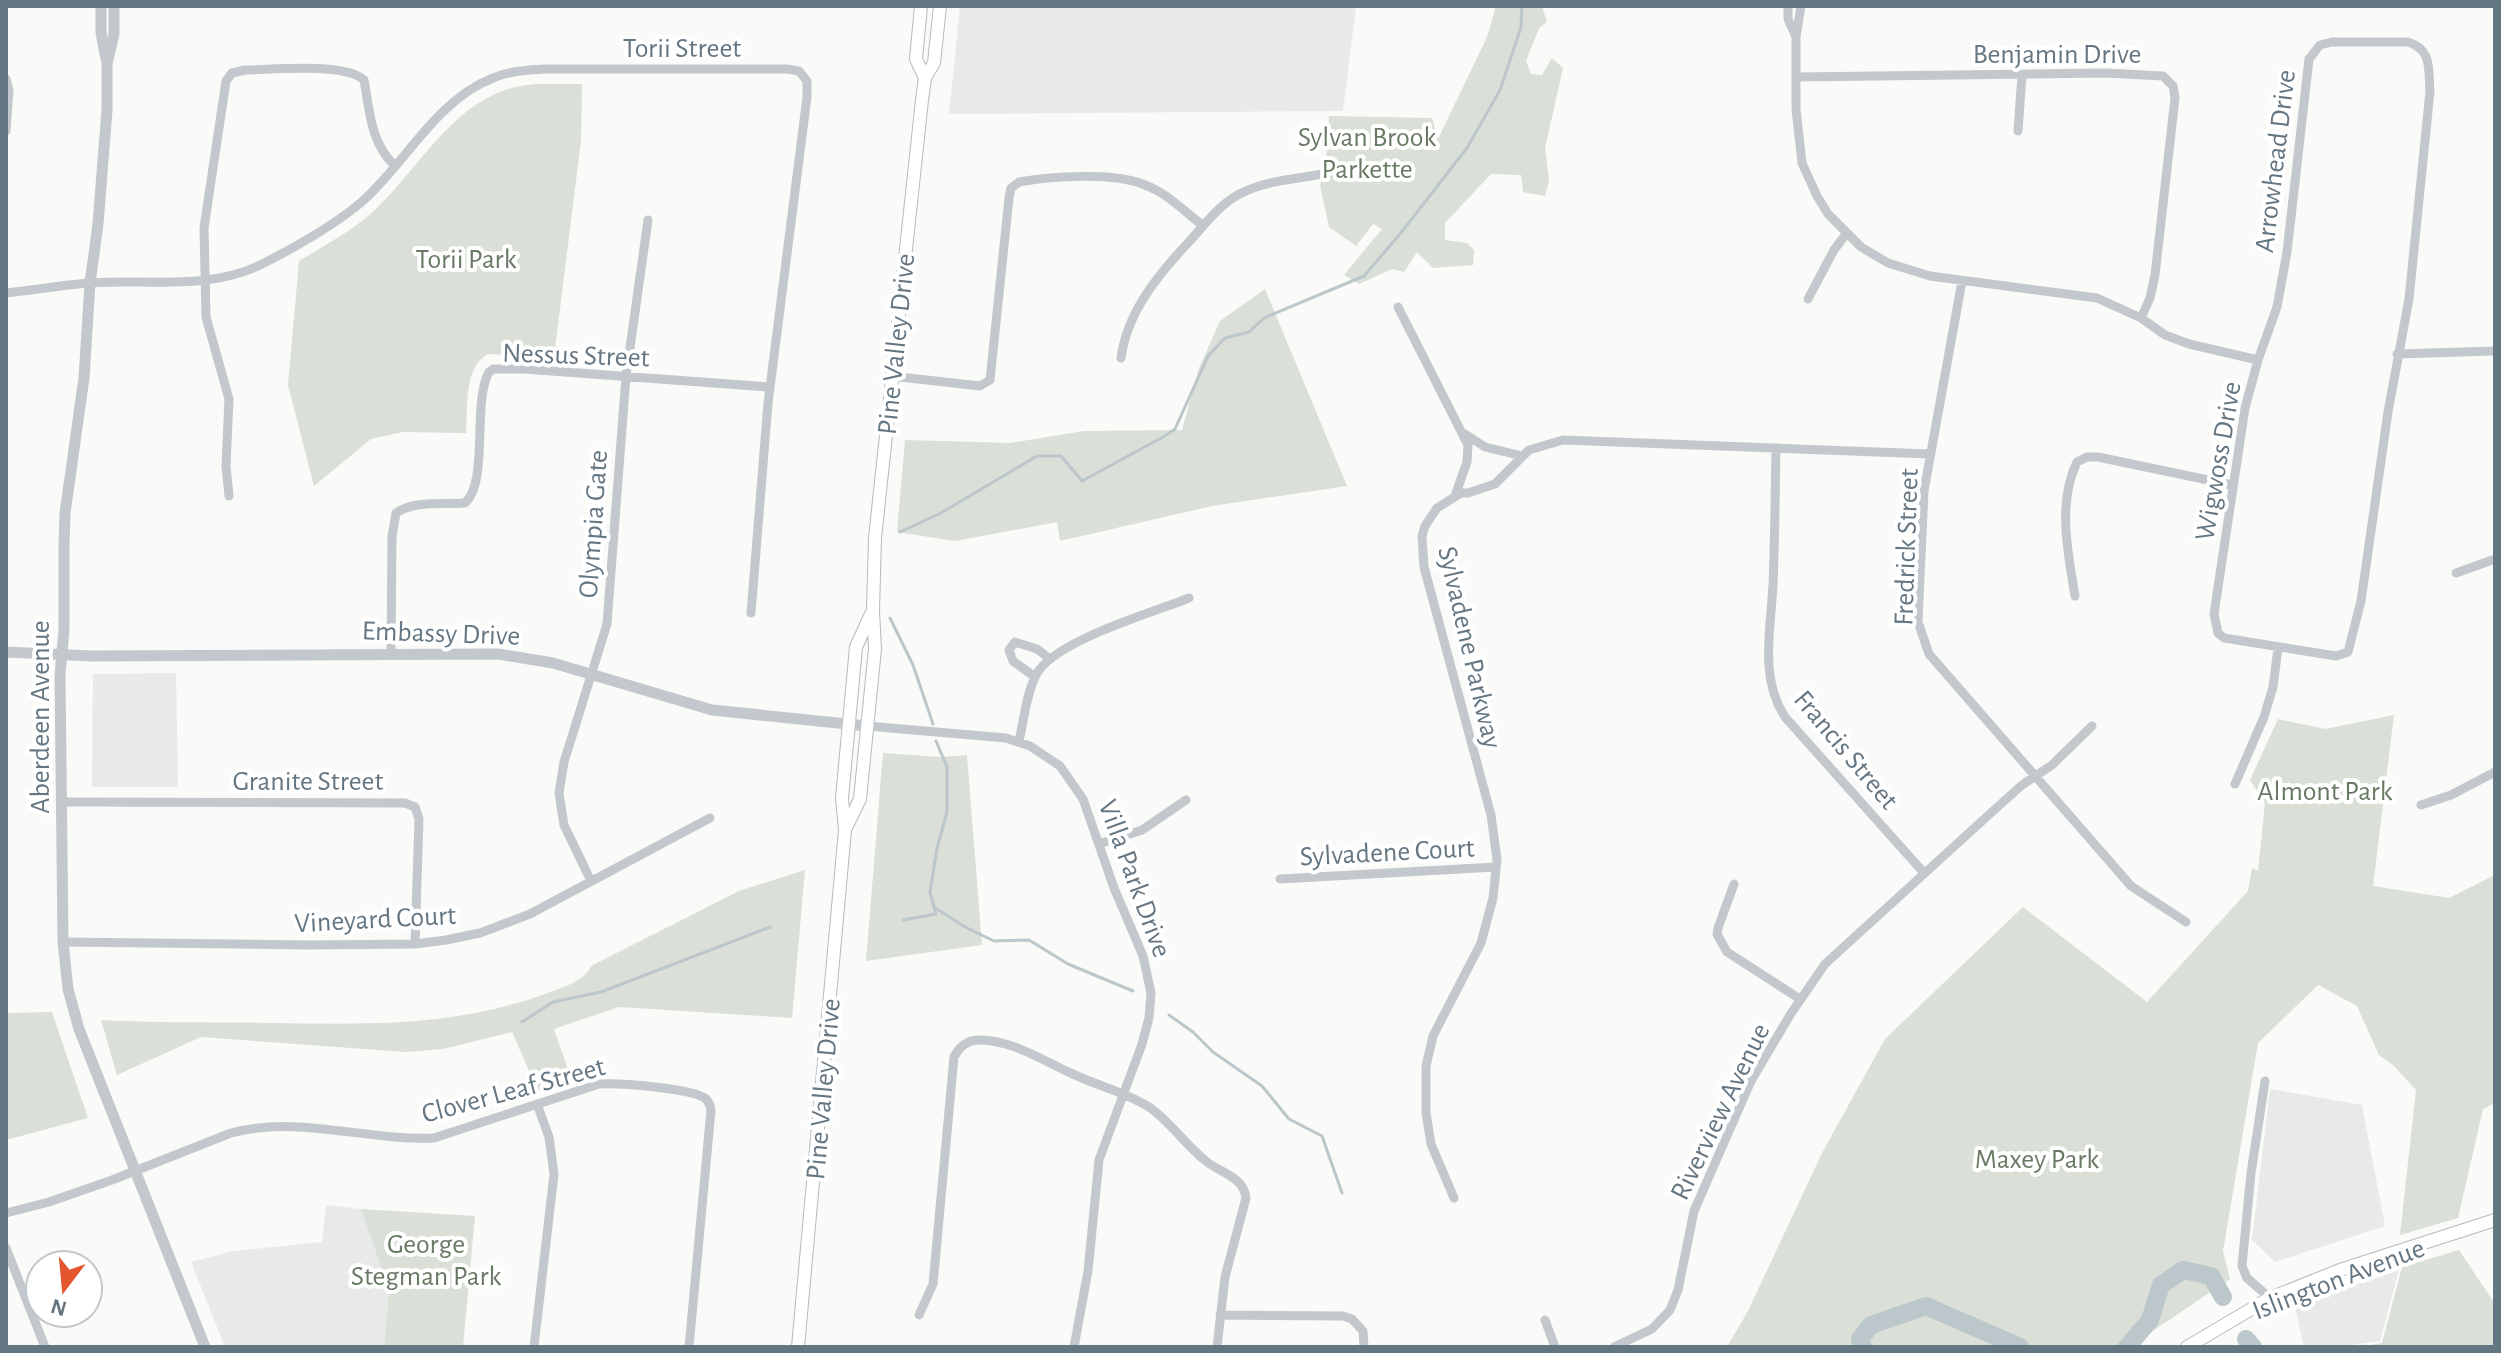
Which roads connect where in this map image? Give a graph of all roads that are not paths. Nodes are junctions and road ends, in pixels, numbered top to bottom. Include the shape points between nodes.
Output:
1 (101, 6) edge
2 (114, 6) edge
3 (921, 6) edge
4 (940, 6) edge
5 (1788, 6) edge
6 (1801, 6) edge
7 (1796, 37) junction
8 (107, 64) junction
9 (2022, 75) junction
10 (1797, 77) junction
11 (925, 78) junction
12 (6, 79) edge
13 (6, 131) edge
14 (2018, 131) dead end
15 (395, 166) junction
16 (1353, 166) dead end
17 (648, 220) dead end
18 (1202, 225) junction
19 (1846, 234) junction
20 (205, 278) junction
21 (1962, 281) junction
22 (90, 283) junction
23 (6, 293) edge
24 (1808, 299) dead end
25 (1398, 307) dead end
26 (2141, 318) junction
27 (2495, 351) edge
28 (2397, 354) junction
29 (1121, 358) dead end
30 (2258, 360) junction
31 (626, 376) junction
32 (891, 376) junction
33 (769, 387) junction
34 (1462, 431) junction
35 (1776, 448) junction
36 (1930, 454) junction
37 (1520, 459) junction
38 (2232, 485) junction
39 (229, 496) dead end
40 (1455, 496) junction
41 (2495, 559) edge
42 (2456, 573) dead end
43 (2075, 596) dead end
44 (1189, 598) dead end
45 (873, 611) junction
46 (751, 613) dead end
47 (2278, 648) junction
48 (6, 652) edge
49 (391, 653) junction
50 (62, 654) junction
51 (1050, 659) junction
52 (592, 674) junction
53 (1035, 677) junction
54 (849, 724) junction
55 (867, 726) junction
56 (2092, 726) dead end
57 (1019, 741) junction
58 (2495, 772) edge
59 (2037, 775) junction
60 (2235, 784) dead end
61 (1186, 800) dead end
62 (62, 802) junction
63 (2421, 805) dead end
64 (710, 818) dead end
65 (845, 830) junction
66 (1099, 844) junction
67 (1496, 867) junction
68 (1924, 873) junction
69 (1280, 879) dead end
70 (591, 881) junction
71 (1734, 884) dead end
72 (2186, 922) dead end
73 (63, 942) junction
74 (415, 944) junction
75 (1800, 999) junction
76 (2265, 1081) dead end
77 (1122, 1095) junction
78 (537, 1104) junction
79 (135, 1171) junction
80 (1454, 1198) dead end
81 (6, 1213) edge
82 (2495, 1220) edge
83 (6, 1248) edge
84 (2270, 1298) junction
85 (919, 1315) dead end
86 (1220, 1315) junction
87 (1545, 1320) dead end
88 (45, 1347) edge
89 (205, 1347) edge
90 (534, 1347) edge
91 (689, 1347) edge
92 (798, 1347) edge
93 (1074, 1347) edge
94 (1217, 1347) edge
95 (1364, 1347) edge
96 (1555, 1347) edge
97 (1614, 1347) edge
98 (2187, 1347) edge

1 - 8 street, Aberdeen Avenue
2 - 8 street, Aberdeen Avenue
3 - 11 main road, Pine Valley Drive via 916,59
4 - 11 main road, Pine Valley Drive via 934,63
5 - 7 street, Wigwoss Drive
6 - 7 street, Wigwoss Drive
7 - 10 street, Wigwoss Drive
8 - 22 street, Aberdeen Avenue
9 - 10 street, Benjamin Drive
9 - 14 street
9 - 26 street, Benjamin Drive via 2152,74 2173,86 2155,275
10 - 19 street, Wigwoss Drive via 1802,163 1817,196
11 - 32 main road, Pine Valley Drive
12 - 13 street
15 - 20 street, Torii Street via 352,210 277,256 242,273
15 - 20 street via 376,139 359,75 296,70 232,73 223,93 205,216
15 - 33 street, Torii Street via 456,100 495,76 546,69 799,71 807,81 807,97
16 - 18 street via 1244,191
17 - 31 street, Olympia Gate
18 - 29 street via 1152,285 1124,340
18 - 32 street via 1162,193 1132,180 1019,182 1009,198 990,380 980,386
19 - 21 street, Wigwoss Drive via 1888,263
19 - 24 street
20 - 22 street, Torii Street
20 - 39 street via 208,324 228,392
21 - 26 street, Wigwoss Drive via 2097,298
21 - 36 street, Fredrick Street
22 - 23 street, Torii Street
22 - 50 street, Aberdeen Avenue via 84,378 65,513
25 - 34 street
26 - 30 street, Wigwoss Drive via 2189,344
27 - 28 street
28 - 30 street, Arrowhead Drive via 2416,238 2429,63 2426,53 2408,42 2332,42 2320,45 2309,59 2287,252 2277,307
28 - 47 street, Wigwoss Drive via 2352,645 2336,656
30 - 38 street, Wigwoss Drive
31 - 33 street, Nessus Street
31 - 49 street, Nessus Street via 524,369 489,372 470,500 416,505 396,513
31 - 52 street, Olympia Gate via 607,624
32 - 45 main road, Pine Valley Drive
33 - 46 street, Torii Street
34 - 37 street via 1485,447
34 - 40 street via 1467,462
35 - 36 street, Sylvadene Parkway
35 - 37 street, Sylvadene Parkway via 1563,440 1539,445
35 - 68 street, Francis Street via 1771,688 1785,717
36 - 59 street, Fredrick Street via 1920,631 1929,654
37 - 40 street, Sylvadene Parkway via 1495,484
38 - 43 street via 2098,457 2077,462 2066,514
38 - 47 street, Wigwoss Drive via 2214,624 2224,638
40 - 67 street, Sylvadene Parkway via 1437,508 1425,526 1424,567 1491,815
41 - 42 street
44 - 51 street via 1080,641
45 - 54 main road, Pine Valley Drive via 856,647
45 - 55 main road, Pine Valley Drive
47 - 60 street via 2264,717
48 - 50 street, Embassy Drive
49 - 50 street, Embassy Drive
49 - 52 street, Embassy Drive via 521,656
50 - 62 street, Aberdeen Avenue
51 - 53 street
51 - 53 street via 1015,642 1009,655
52 - 54 street, Embassy Drive via 712,710
52 - 70 street, Olympia Gate via 559,793 564,825
53 - 57 street
54 - 55 street, Embassy Drive
54 - 65 main road, Pine Valley Drive via 842,798
55 - 57 street, Villa Park Drive
55 - 65 main road, Pine Valley Drive via 860,799
56 - 59 street, Riverview Avenue
57 - 66 street, Villa Park Drive via 1069,776
58 - 63 street
59 - 68 street, Riverview Avenue
59 - 72 street, Fredrick Street via 2131,886
61 - 66 street via 1142,830
62 - 73 street, Aberdeen Avenue
62 - 74 street, Granite Street via 415,807
64 - 70 street, Vineyard Court
65 - 92 main road, Pine Valley Drive
66 - 77 street, Villa Park Drive via 1143,956 1151,993 1147,1028
67 - 69 street, Sylvadene Court
67 - 80 street, Sylvadene Parkway via 1481,943 1433,1036 1426,1066 1431,1144
68 - 75 street, Riverview Avenue via 1838,950
70 - 74 street, Vineyard Court via 498,927
71 - 75 street via 1717,934 1727,952
73 - 74 street, Vineyard Court
73 - 79 street, Aberdeen Avenue via 79,1029
75 - 97 street, Riverview Avenue via 1756,1072 1700,1196 1670,1310 1652,1329
76 - 84 street via 2242,1266 2247,1278
77 - 85 street via 1006,1045 975,1040 959,1048 952,1068 933,1284
77 - 86 street via 1158,1114 1209,1164 1244,1187
77 - 93 street, Villa Park Drive via 1099,1160
78 - 79 street, Clover Leaf Street via 434,1138 282,1125 251,1128
78 - 90 street via 554,1174
78 - 91 street, Clover Leaf Street via 621,1083 703,1096 709,1102 711,1127
79 - 81 street, Clover Leaf Street
79 - 89 street, Aberdeen Avenue
82 - 84 main road, Islington Avenue
83 - 88 street
84 - 98 main road, Islington Avenue
86 - 94 street
86 - 95 street via 1343,1316 1363,1331
87 - 96 street

